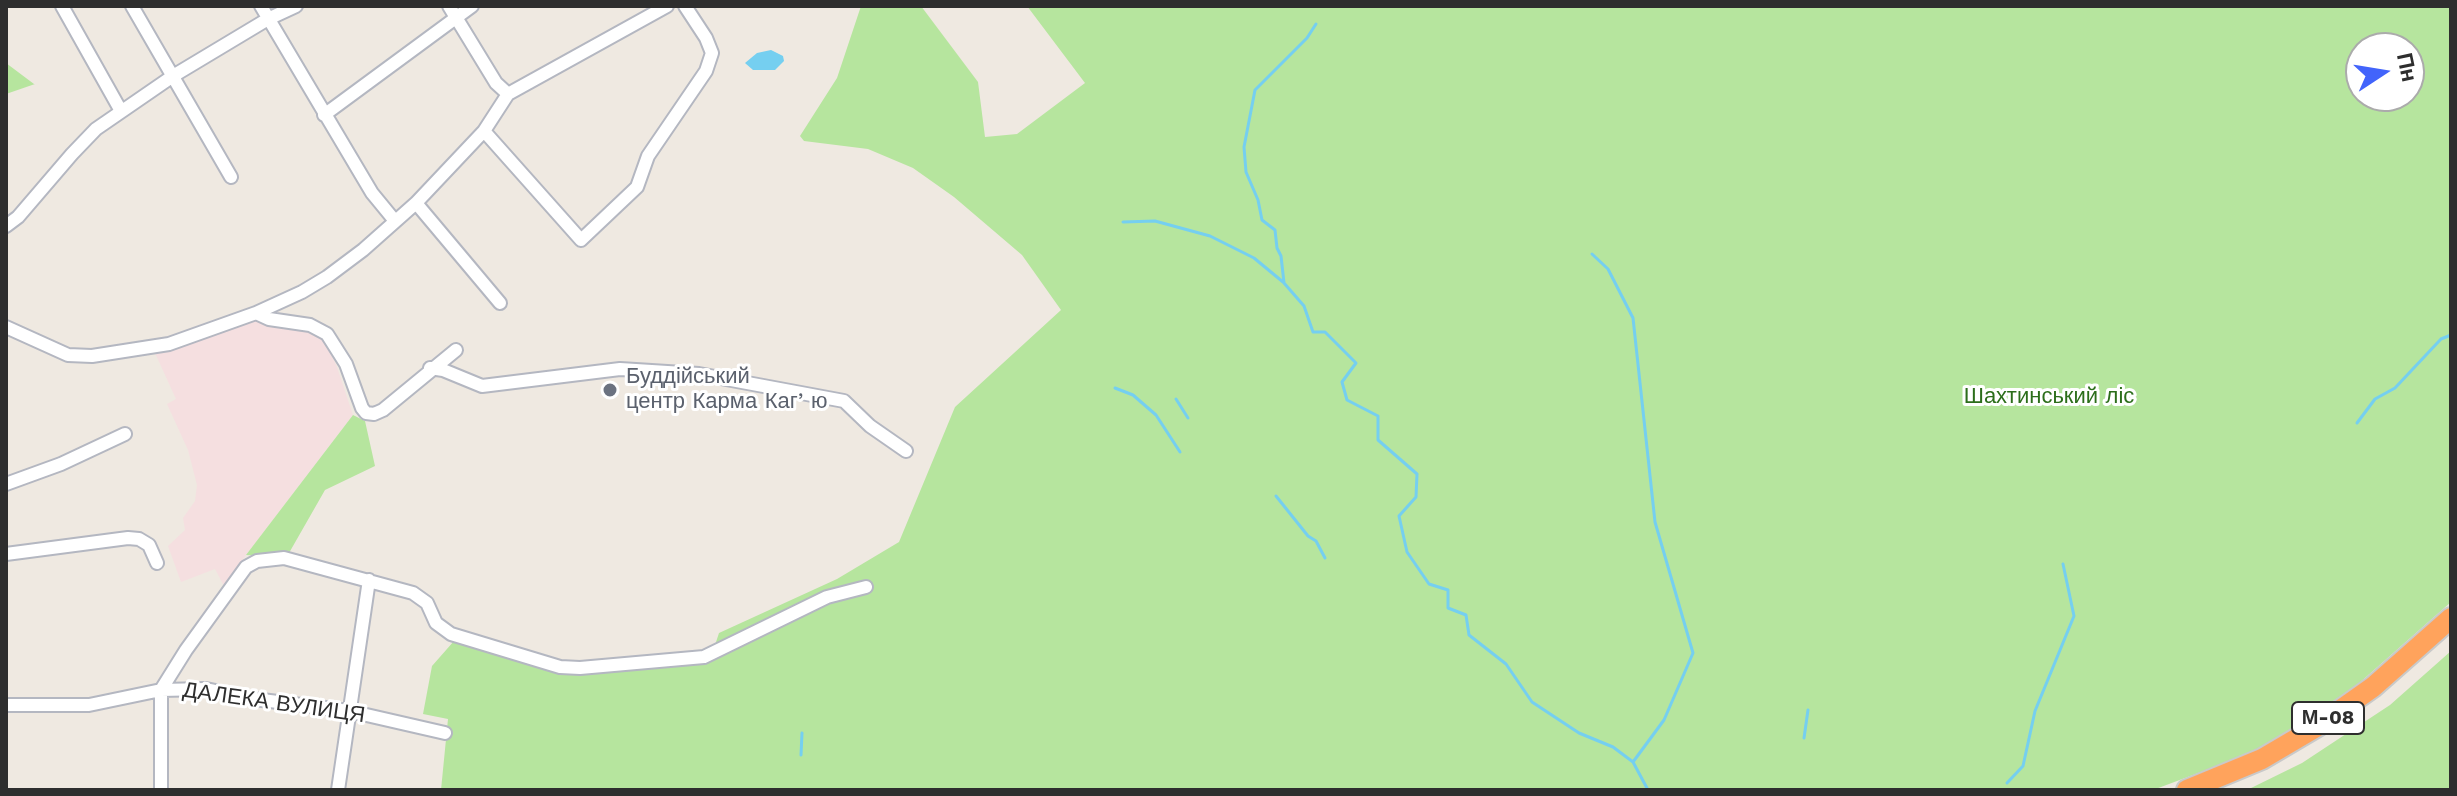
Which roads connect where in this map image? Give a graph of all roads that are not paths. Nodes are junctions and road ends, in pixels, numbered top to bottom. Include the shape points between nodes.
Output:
1 (62, 6) edge
2 (132, 6) edge
3 (261, 6) edge
4 (296, 6) edge
5 (449, 6) edge
6 (472, 6) edge
7 (667, 6) edge
8 (685, 6) edge
9 (268, 19) junction
10 (456, 20) junction
11 (173, 76) junction
12 (508, 94) junction
13 (121, 111) junction
14 (324, 115) junction
15 (484, 131) junction
16 (231, 177) dead end
17 (416, 203) junction
18 (395, 221) junction
19 (6, 226) edge
20 (500, 303) dead end
21 (256, 313) junction
22 (6, 327) edge
23 (456, 350) dead end
24 (430, 368) junction
25 (125, 434) dead end
26 (906, 451) dead end
27 (6, 484) edge
28 (6, 554) edge
29 (157, 563) dead end
30 (369, 580) junction
31 (866, 587) dead end
32 (2451, 618) edge
33 (161, 690) junction
34 (6, 705) edge
35 (349, 711) junction
36 (445, 733) dead end
37 (161, 790) edge
38 (338, 790) edge
39 (2187, 790) edge

1 - 13 street
2 - 11 street
3 - 9 street
4 - 9 street
5 - 10 street
6 - 10 street
7 - 12 street
8 - 15 street via 712,53 706,71 648,156 637,187 581,240
9 - 11 street
9 - 14 street
10 - 12 street
10 - 14 street
11 - 13 street
11 - 16 street
12 - 15 street
13 - 19 street via 80,144
14 - 18 street
15 - 17 street
17 - 18 street
17 - 20 street
18 - 21 street via 327,277
21 - 22 street via 169,344 92,356 68,355
21 - 24 street via 327,334 366,413 383,410
23 - 24 street
24 - 26 street via 482,386 620,369 699,374 844,401
25 - 27 street
28 - 29 street via 128,538 149,545
30 - 31 street via 413,593 451,634 560,667 580,668 704,657 827,597
30 - 33 street via 284,558 257,561 246,567
30 - 35 street
32 - 39 highway, М-08 via 2373,687 2318,726 2262,759
33 - 34 street, ДАЛЕКА ВУЛИЦЯ via 89,705
33 - 35 street, ДАЛЕКА ВУЛИЦЯ via 206,689
33 - 37 street
35 - 36 street, ДАЛЕКА ВУЛИЦЯ
35 - 38 street

